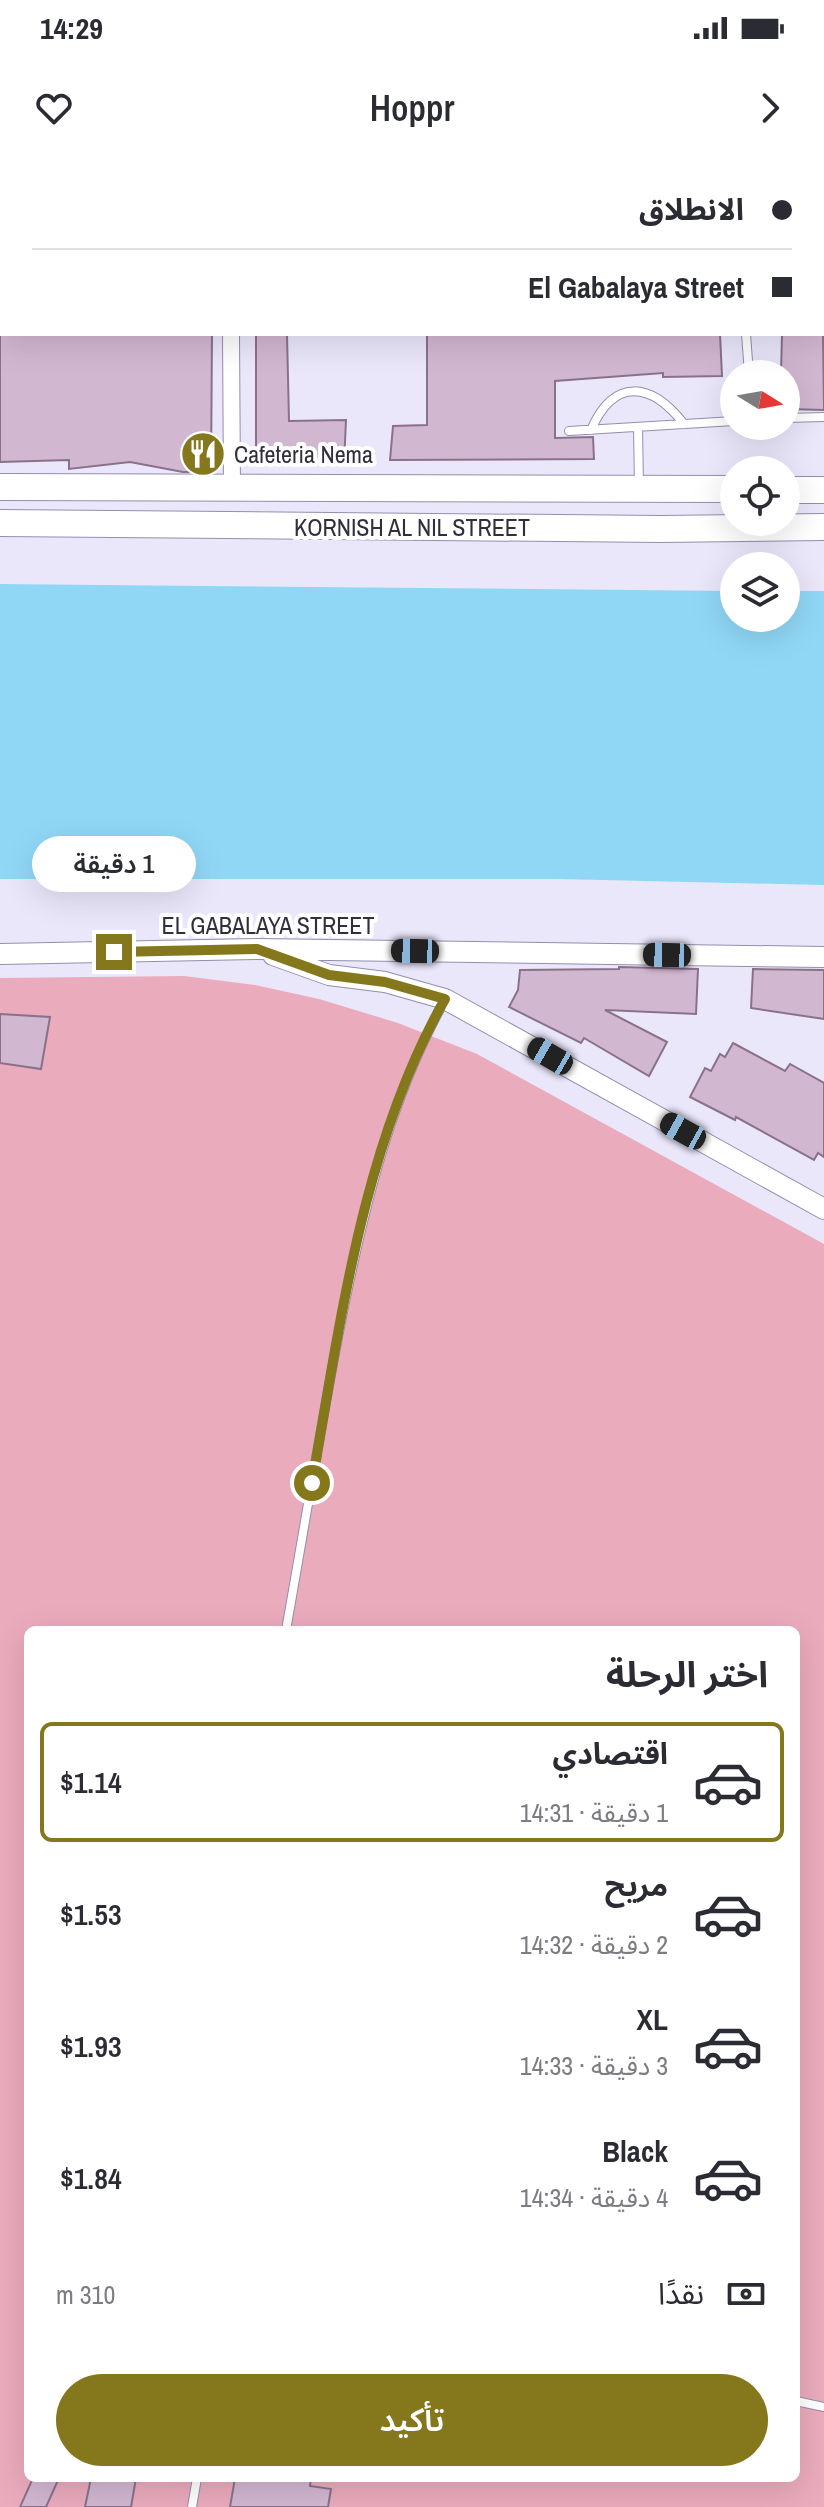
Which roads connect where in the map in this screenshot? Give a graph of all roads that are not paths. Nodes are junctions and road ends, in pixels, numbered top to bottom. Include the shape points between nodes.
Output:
1 (231, 336) edge
2 (746, 336) edge
3 (748, 360) edge
4 (824, 417) edge
5 (800, 418) edge
6 (720, 422) edge
7 (684, 424) junction
8 (638, 427) junction
9 (591, 430) junction
10 (569, 431) dead end
11 (0, 487) edge
12 (232, 489) junction
13 (676, 489) junction
14 (720, 489) edge
15 (639, 490) junction
16 (800, 490) edge
17 (824, 490) edge
18 (0, 523) edge
19 (800, 527) edge
20 (824, 527) edge
21 (720, 528) edge
22 (661, 529) junction
23 (257, 949) junction
24 (0, 954) edge
25 (824, 957) edge
26 (445, 999) junction
27 (822, 1203) edge
28 (287, 1626) edge
29 (800, 2402) edge
30 (824, 2407) edge
31 (196, 2482) edge
32 (192, 2507) edge

1 - 12 street
2 - 3 lane
4 - 5 lane
6 - 7 lane
7 - 8 lane
7 - 9 lane via 660,398 629,392 600,408
8 - 9 lane
8 - 15 lane
9 - 10 lane
11 - 12 main road, KORNISH AL NIL STREET
12 - 15 main road, KORNISH AL NIL STREET
13 - 14 main road, KORNISH AL NIL STREET
13 - 15 main road, KORNISH AL NIL STREET
13 - 22 main road
16 - 17 main road
18 - 22 main road, KORNISH AL NIL STREET
19 - 20 main road, KORNISH AL NIL STREET
21 - 22 main road, KORNISH AL NIL STREET
23 - 24 street, EL GABALAYA STREET
23 - 25 street, EL GABALAYA STREET
23 - 26 street via 329,975 385,982
26 - 27 street
26 - 28 lane via 392,1119 361,1225
29 - 30 lane
31 - 32 lane

